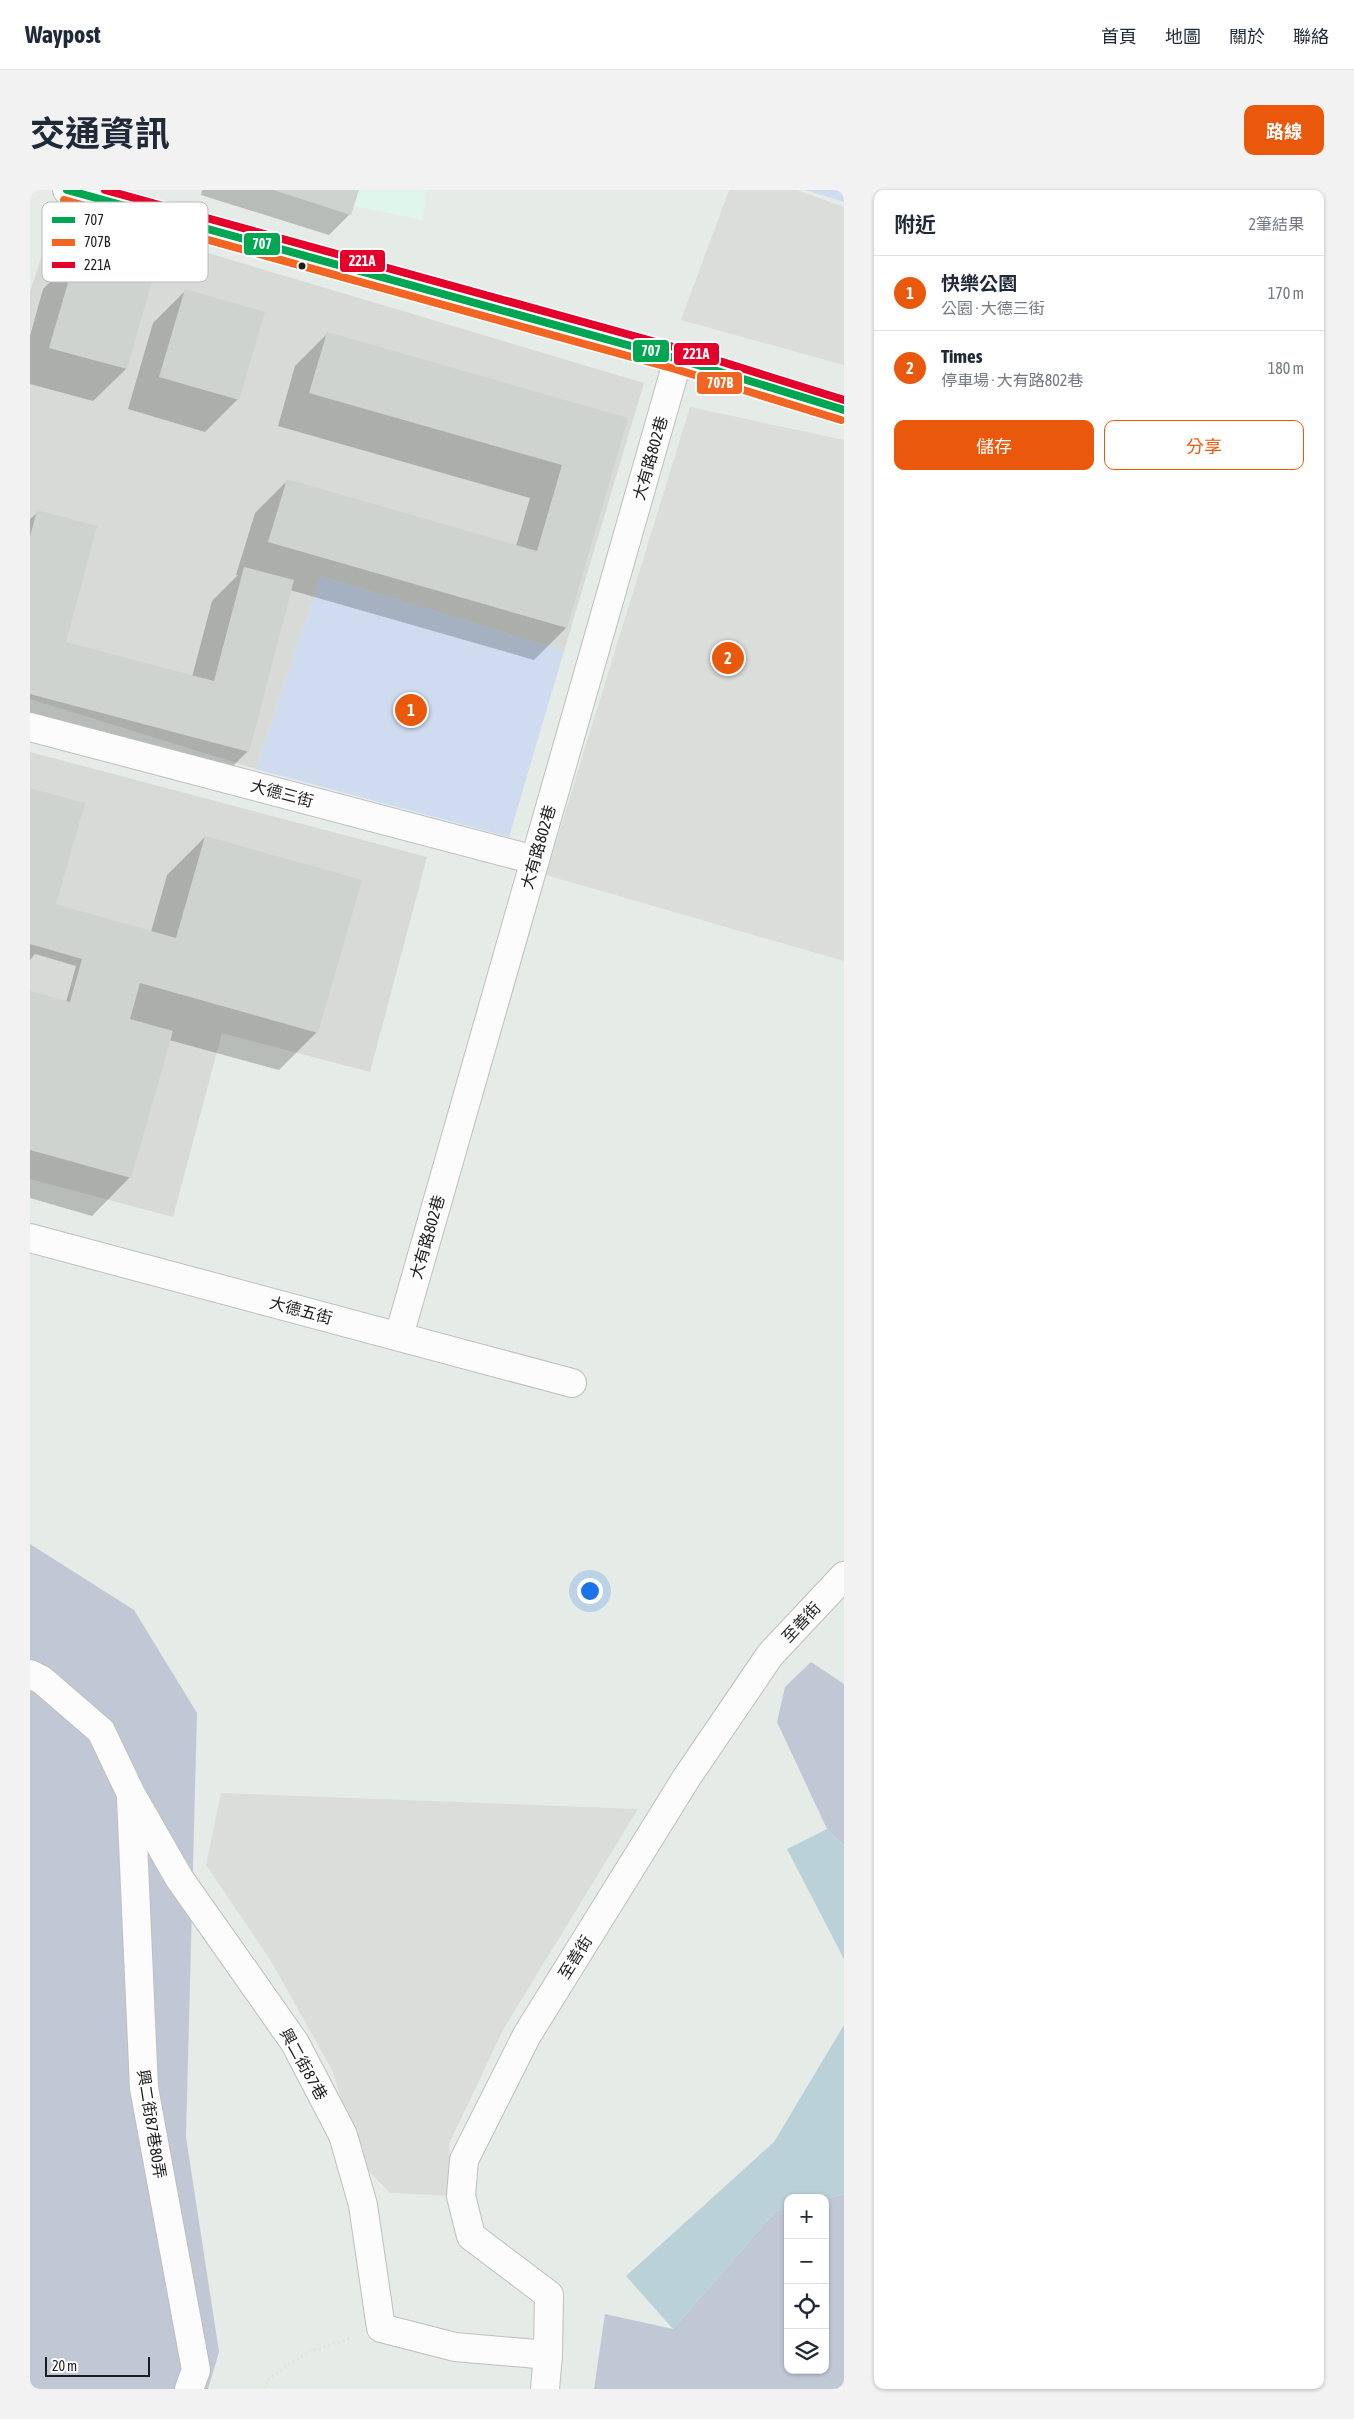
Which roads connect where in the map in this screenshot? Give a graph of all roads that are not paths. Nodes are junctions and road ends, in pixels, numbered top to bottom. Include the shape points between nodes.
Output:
1 (67, 190) edge
2 (110, 202) edge
3 (208, 229) edge
4 (678, 359) junction
5 (844, 410) edge
6 (30, 727) edge
7 (535, 860) junction
8 (30, 1238) edge
9 (399, 1336) junction
10 (572, 1383) dead end
11 (844, 1576) edge
12 (30, 1674) edge
13 (131, 1794) junction
14 (548, 2356) junction
15 (189, 2389) edge
16 (545, 2389) edge

1 - 2 street
3 - 4 street
4 - 5 street
4 - 7 street, 大有路802巷
6 - 7 street, 大德三街
7 - 9 street, 大有路802巷
8 - 9 street, 大德五街
9 - 10 street, 大德五街
11 - 14 street, 至善街 via 770,1655 687,1777 527,2035 464,2160 461,2196 471,2236 549,2295
12 - 13 street, 興二街87巷 via 42,1680 101,1731
13 - 14 street, 興二街87巷 via 180,1878 295,2043 342,2135 363,2204 380,2328 455,2347
13 - 15 street, 興二街87巷80弄 via 144,2088 196,2370
14 - 16 street

